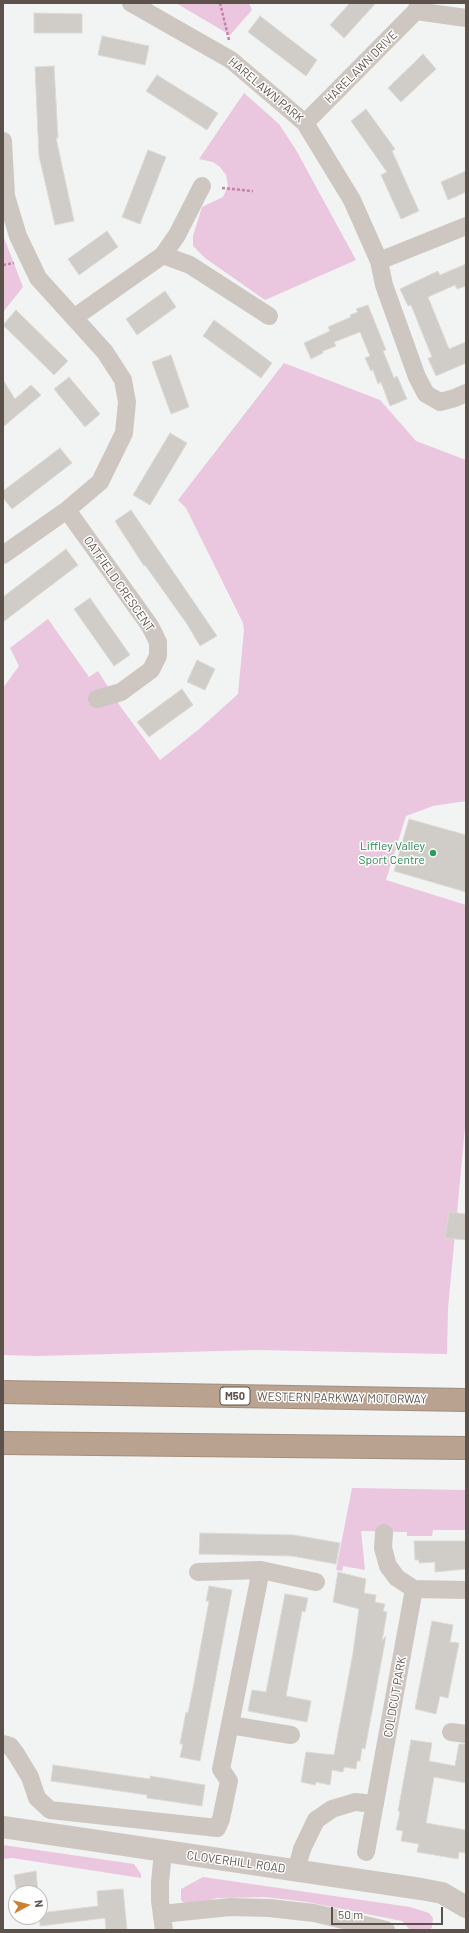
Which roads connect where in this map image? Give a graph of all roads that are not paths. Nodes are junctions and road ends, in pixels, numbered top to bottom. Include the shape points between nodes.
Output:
1 (131, 3) edge
2 (418, 7) edge
3 (466, 18) edge
4 (306, 123) junction
5 (3, 141) edge
6 (202, 186) dead end
7 (4, 196) edge
8 (466, 226) edge
9 (163, 256) junction
10 (379, 261) junction
11 (269, 316) dead end
12 (75, 317) junction
13 (466, 393) edge
14 (68, 510) junction
15 (3, 555) edge
16 (97, 700) dead end
17 (3, 1392) edge
18 (466, 1400) edge
19 (3, 1443) edge
20 (466, 1448) edge
21 (384, 1533) dead end
22 (261, 1570) junction
23 (198, 1572) dead end
24 (316, 1582) dead end
25 (414, 1589) junction
26 (466, 1590) edge
27 (230, 1725) junction
28 (291, 1734) dead end
29 (3, 1744) edge
30 (375, 1804) junction
31 (3, 1827) edge
32 (163, 1852) junction
33 (366, 1852) dead end
34 (296, 1871) junction
35 (466, 1907) edge
36 (163, 1922) edge
37 (386, 1930) edge

1 - 4 street, HARELAWN PARK via 231,60
2 - 3 street, HARELAWN DRIVE
2 - 4 street, HARELAWN DRIVE
4 - 10 street, HARELAWN PARK via 352,200
5 - 7 street
6 - 9 street via 177,235
7 - 12 street via 18,236 38,278
8 - 10 street
9 - 11 street via 190,265
9 - 12 street
10 - 13 street, HARELAWN PARK via 383,284 417,377 426,394 440,402
12 - 14 street via 105,352 123,380 127,402 124,433 100,482
14 - 15 street
14 - 16 street, OATFIELD CRESCENT via 150,626 158,642 158,656 151,670 121,692
17 - 18 highway, WESTERN PARKWAY MOTORWAY / M50
19 - 20 highway
21 - 25 street via 383,1548 388,1566 397,1578
22 - 23 street
22 - 24 street
22 - 27 street
25 - 26 street
25 - 30 street, COLDCUT PARK
27 - 28 street
27 - 29 street via 221,1769 229,1781 217,1828 50,1810 37,1798 30,1777 16,1754 10,1746
30 - 33 street, COLDCUT PARK
30 - 34 street via 355,1802 332,1810 316,1820 302,1848
31 - 32 street, CLOVERHILL ROAD
32 - 34 street, CLOVERHILL ROAD
32 - 36 street via 160,1882
34 - 35 street, CLOVERHILL ROAD via 435,1891
36 - 37 street via 230,1907 269,1908 314,1913

